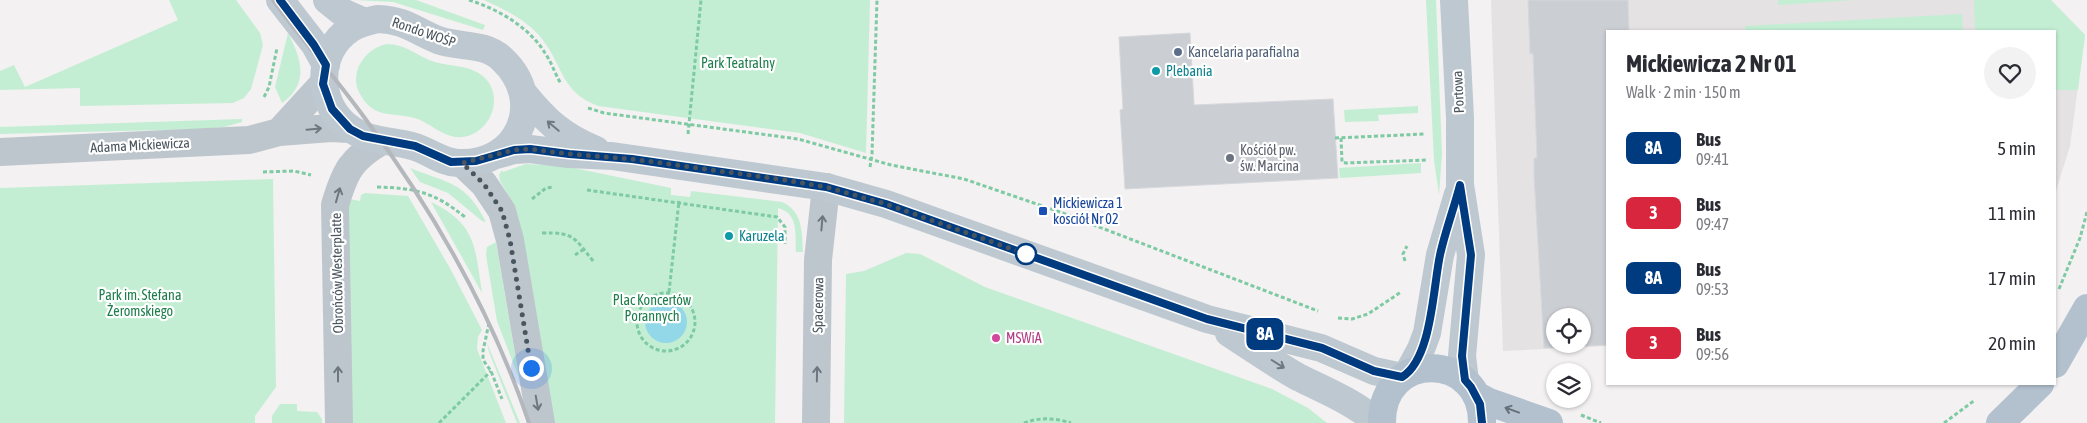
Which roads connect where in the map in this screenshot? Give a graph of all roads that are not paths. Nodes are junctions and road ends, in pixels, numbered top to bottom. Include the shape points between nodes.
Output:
1 (280, 0) edge
2 (326, 0) edge
3 (1454, 0) edge
4 (365, 22) junction
5 (324, 75) junction
6 (524, 94) junction
7 (350, 129) junction
8 (279, 132) junction
9 (382, 141) junction
10 (0, 152) edge
11 (496, 154) junction
12 (612, 156) junction
13 (462, 163) junction
14 (1460, 185) junction
15 (826, 187) junction
16 (2087, 308) edge
17 (1207, 319) junction
18 (2056, 362) edge
19 (1405, 375) junction
20 (2039, 385) edge
21 (1471, 388) junction
22 (339, 423) edge
23 (541, 423) edge
24 (816, 423) edge
25 (1380, 423) edge
26 (1482, 423) edge
27 (1549, 423) edge
28 (2000, 423) edge

1 - 5 street via 314,45
2 - 4 street via 342,12
3 - 14 street, Portowa
4 - 5 street, Rondo WOŚP via 350,28 337,40 328,54
4 - 6 street, Rondo WOŚP via 378,19 399,21 444,42 493,51 510,67
5 - 7 street via 332,109
5 - 8 street
6 - 11 street via 518,134
12 -> 6 street via 559,131
8 -> 7 street, Adama Mickiewicza
7 - 9 street
8 - 10 street, Adama Mickiewicza via 249,140
9 - 13 street via 415,146 438,158
22 -> 9 street, Obrońców Westerplatte via 335,205 345,173 369,148
11 - 12 street via 530,149
11 - 13 street
12 - 15 street
13 -> 23 street via 484,184 502,211 510,240
14 - 19 street, Portowa via 1440,255 1427,333 1421,350
14 - 21 street, Portowa via 1471,255 1462,356
15 - 17 street via 886,204
24 -> 15 street, Spacerowa via 818,260
16 - 18 main road
17 - 19 street via 1322,348 1374,371
17 -> 25 street via 1299,377 1364,410
19 - 21 main road via 1420,369 1441,368 1454,373
19 - 25 main road via 1385,399
20 - 28 main road
21 - 26 main road via 1480,404
27 -> 21 main road via 1489,402

